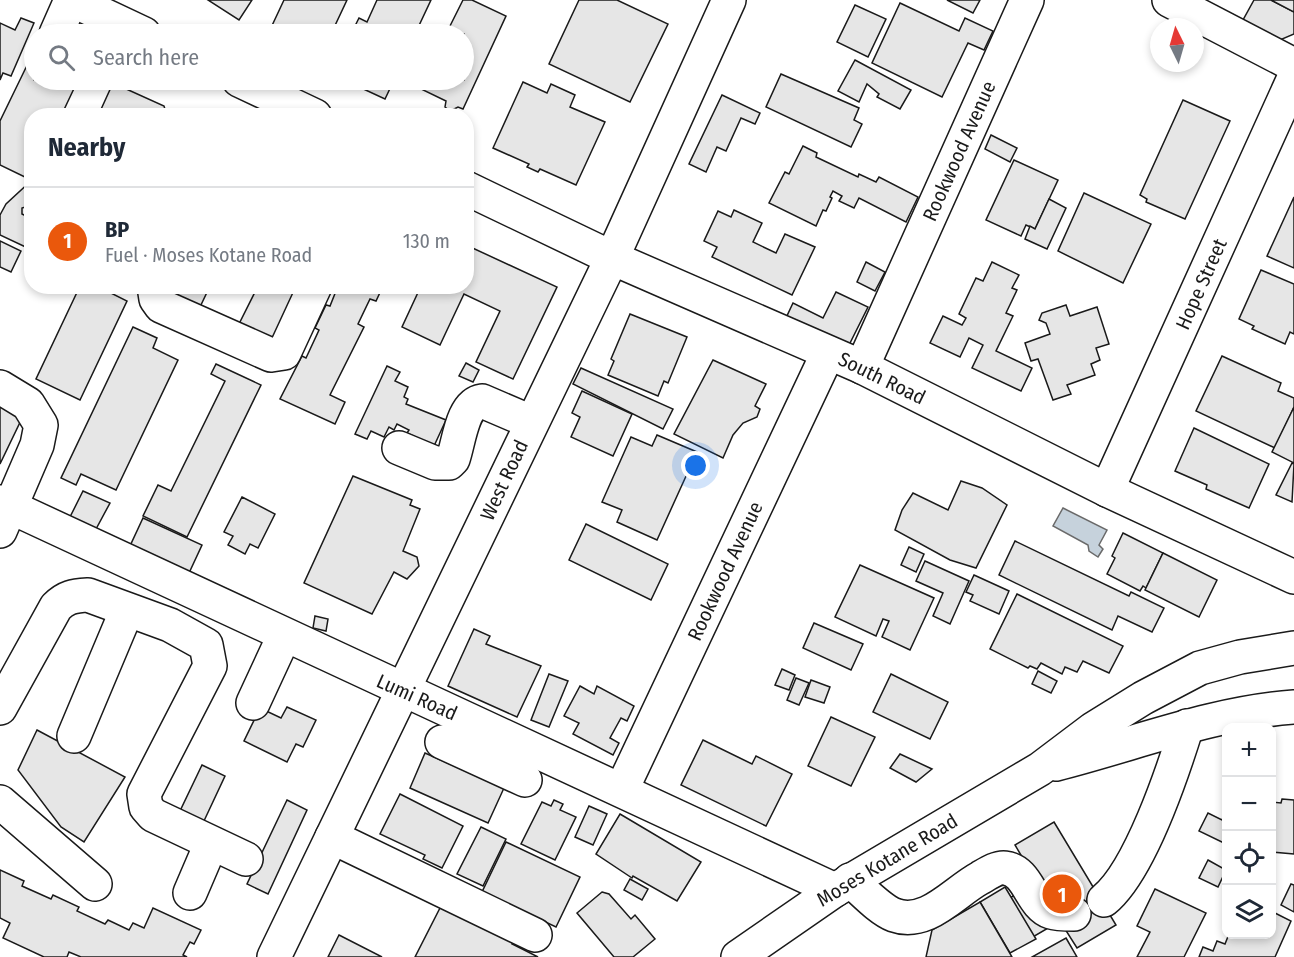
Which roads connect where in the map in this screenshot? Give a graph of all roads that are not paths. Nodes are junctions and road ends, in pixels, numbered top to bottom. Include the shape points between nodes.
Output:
1 (72, 0) edge
2 (729, 0) edge
3 (1027, 0) edge
4 (1169, 0) edge
5 (61, 24) edge
6 (123, 24) edge
7 (1294, 66) edge
8 (1294, 78) edge
9 (251, 95) edge
10 (291, 108) edge
11 (474, 192) edge
12 (612, 258) junction
13 (155, 294) edge
14 (311, 294) edge
15 (828, 353) junction
16 (862, 368) junction
17 (0, 387) edge
18 (531, 422) junction
19 (399, 448) dead end
20 (1107, 490) junction
21 (4, 514) edge
22 (1294, 577) edge
23 (187, 591) junction
24 (128, 610) junction
25 (170, 625) junction
26 (284, 636) junction
27 (1294, 648) edge
28 (404, 691) junction
29 (253, 703) dead end
30 (1294, 707) edge
31 (0, 708) edge
32 (1187, 726) junction
33 (74, 736) dead end
34 (442, 742) dead end
35 (495, 749) junction
36 (1040, 768) junction
37 (525, 780) dead end
38 (622, 789) junction
39 (0, 802) edge
40 (332, 837) junction
41 (211, 844) junction
42 (246, 859) dead end
43 (95, 884) dead end
44 (843, 885) junction
45 (190, 893) dead end
46 (1104, 900) dead end
47 (1074, 914) dead end
48 (535, 935) dead end
49 (274, 957) edge
50 (738, 957) edge

1 - 5 street
1 - 6 street
2 - 12 street, West Road
3 - 16 street, Rookwood Avenue
4 - 7 street
8 - 20 street, Hope Street
9 - 10 street
11 - 12 street, South Road
12 - 15 street, South Road
12 - 18 street, West Road
13 - 14 street via 161,306 271,355 284,353
15 - 16 street, South Road
15 - 38 street, Rookwood Avenue
16 - 20 street, South Road
17 - 21 street via 28,404 41,425 37,445
18 - 19 street via 476,402 468,411 449,462 435,463
18 - 28 street, West Road
20 - 22 street, South Road
21 - 23 street, Lumi Road
23 - 25 street
23 - 26 street, Lumi Road
24 - 25 street
24 - 31 street via 88,595 64,599
24 - 33 street
25 - 41 street via 206,645 210,666 144,794 144,801 153,815
26 - 28 street, Lumi Road
26 - 29 street
27 - 36 street, Moses Kotane Road via 1200,669 1123,710
28 - 35 street, Lumi Road
28 - 40 street, West Road
30 - 32 street, Moses Kotane Road
32 - 36 street, Moses Kotane Road
32 - 46 street via 1151,825 1121,879
34 - 35 street
35 - 37 street
35 - 38 street, Lumi Road
36 - 44 street, Moses Kotane Road
38 - 44 street, Lumi Road
39 - 43 street
40 - 48 street
40 - 49 street, West Road
41 - 42 street
41 - 45 street
44 - 47 street, Lumi Road via 892,915 910,918 924,915 1002,868 1012,870 1024,880 1050,912
44 - 50 street, Moses Kotane Road

